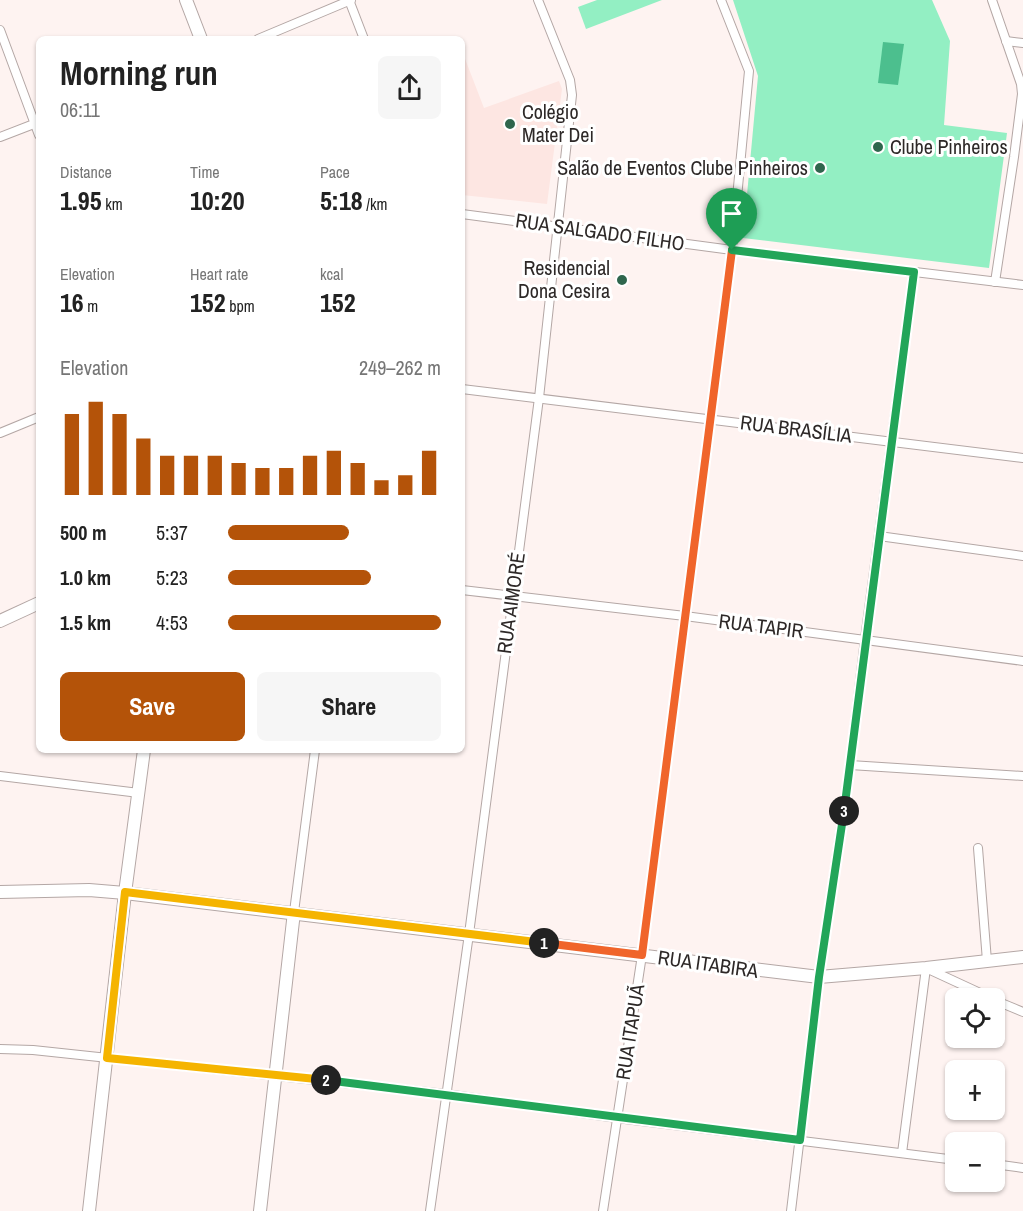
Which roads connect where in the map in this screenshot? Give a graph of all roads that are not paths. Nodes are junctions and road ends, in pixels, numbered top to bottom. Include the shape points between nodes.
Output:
1 (186, 0) edge
2 (350, 0) edge
3 (538, 0) edge
4 (721, 0) edge
5 (992, 0) edge
6 (0, 30) edge
7 (200, 36) edge
8 (265, 36) edge
9 (363, 36) edge
10 (1006, 41) junction
11 (1023, 43) edge
12 (36, 120) edge
13 (36, 123) edge
14 (0, 137) edge
15 (1019, 158) edge
16 (465, 214) edge
17 (559, 227) junction
18 (732, 250) junction
19 (914, 272) junction
20 (995, 282) junction
21 (1023, 285) edge
22 (465, 389) edge
23 (539, 398) junction
24 (36, 418) edge
25 (711, 418) junction
26 (0, 433) edge
27 (891, 440) junction
28 (1023, 458) edge
29 (879, 536) junction
30 (1023, 556) edge
31 (465, 590) edge
32 (512, 596) junction
33 (36, 604) edge
34 (685, 616) junction
35 (0, 621) edge
36 (865, 639) junction
37 (1023, 661) edge
38 (144, 753) edge
39 (315, 753) edge
40 (850, 765) junction
41 (0, 776) edge
42 (1023, 776) edge
43 (140, 794) junction
44 (978, 849) dead end
45 (0, 891) edge
46 (125, 892) junction
47 (294, 912) junction
48 (469, 934) junction
49 (642, 955) junction
50 (1023, 957) edge
51 (987, 960) junction
52 (926, 968) junction
53 (819, 977) junction
54 (970, 988) edge
55 (1005, 1004) edge
56 (1023, 1012) edge
57 (0, 1049) edge
58 (107, 1058) junction
59 (277, 1075) junction
60 (447, 1094) junction
61 (616, 1118) junction
62 (800, 1140) junction
63 (902, 1153) junction
64 (945, 1159) edge
65 (1005, 1166) edge
66 (1023, 1168) edge
67 (89, 1211) edge
68 (260, 1211) edge
69 (430, 1211) edge
70 (603, 1211) edge
71 (791, 1211) edge

1 - 7 street
2 - 8 street
2 - 9 street
3 - 17 street, RUA AIMORÉ via 570,80 572,95
4 - 18 street, RUA ITAPUÃ via 749,71
5 - 10 street
6 - 12 street
10 - 11 street
10 - 15 street via 1021,84
13 - 14 street
15 - 20 street
16 - 17 street, RUA SALGADO FILHO
17 - 18 street, RUA SALGADO FILHO
17 - 23 street, RUA AIMORÉ
18 - 19 street, RUA SALGADO FILHO
18 - 25 street, RUA ITAPUÃ
19 - 20 street, RUA SALGADO FILHO
19 - 27 street
20 - 21 street, RUA SALGADO FILHO
22 - 23 street, RUA BRASÍLIA
23 - 25 street, RUA BRASÍLIA
23 - 32 street, RUA AIMORÉ
24 - 26 street
25 - 27 street, RUA BRASÍLIA
25 - 34 street, RUA ITAPUÃ
27 - 28 street, RUA BRASÍLIA
27 - 29 street
29 - 30 street
29 - 36 street
31 - 32 street, RUA TAPIR
32 - 34 street, RUA TAPIR
32 - 48 street, RUA AIMORÉ
33 - 35 street
34 - 36 street, RUA TAPIR
34 - 49 street, RUA ITAPUÃ
36 - 37 street, RUA TAPIR
36 - 40 street
38 - 43 street
39 - 47 street
40 - 42 street
40 - 53 street
41 - 43 street
43 - 46 street
44 - 51 street
45 - 46 street, RUA ITABIRA
46 - 47 street, RUA ITABIRA
46 - 58 street
47 - 48 street, RUA ITABIRA
47 - 59 street
48 - 49 street, RUA ITABIRA
48 - 60 street, RUA AIMORÉ
49 - 53 street, RUA ITABIRA
49 - 61 street, RUA ITAPUÃ
50 - 51 street, RUA ITABIRA
51 - 52 street, RUA ITABIRA
52 - 53 street, RUA ITABIRA
52 - 54 street
52 - 63 street
53 - 62 street
55 - 56 street
57 - 58 street
58 - 59 street
58 - 67 street
59 - 60 street
59 - 68 street
60 - 61 street
60 - 69 street, RUA AIMORÉ
61 - 62 street
61 - 70 street, RUA ITAPUÃ
62 - 63 street
62 - 71 street
63 - 64 street
65 - 66 street

